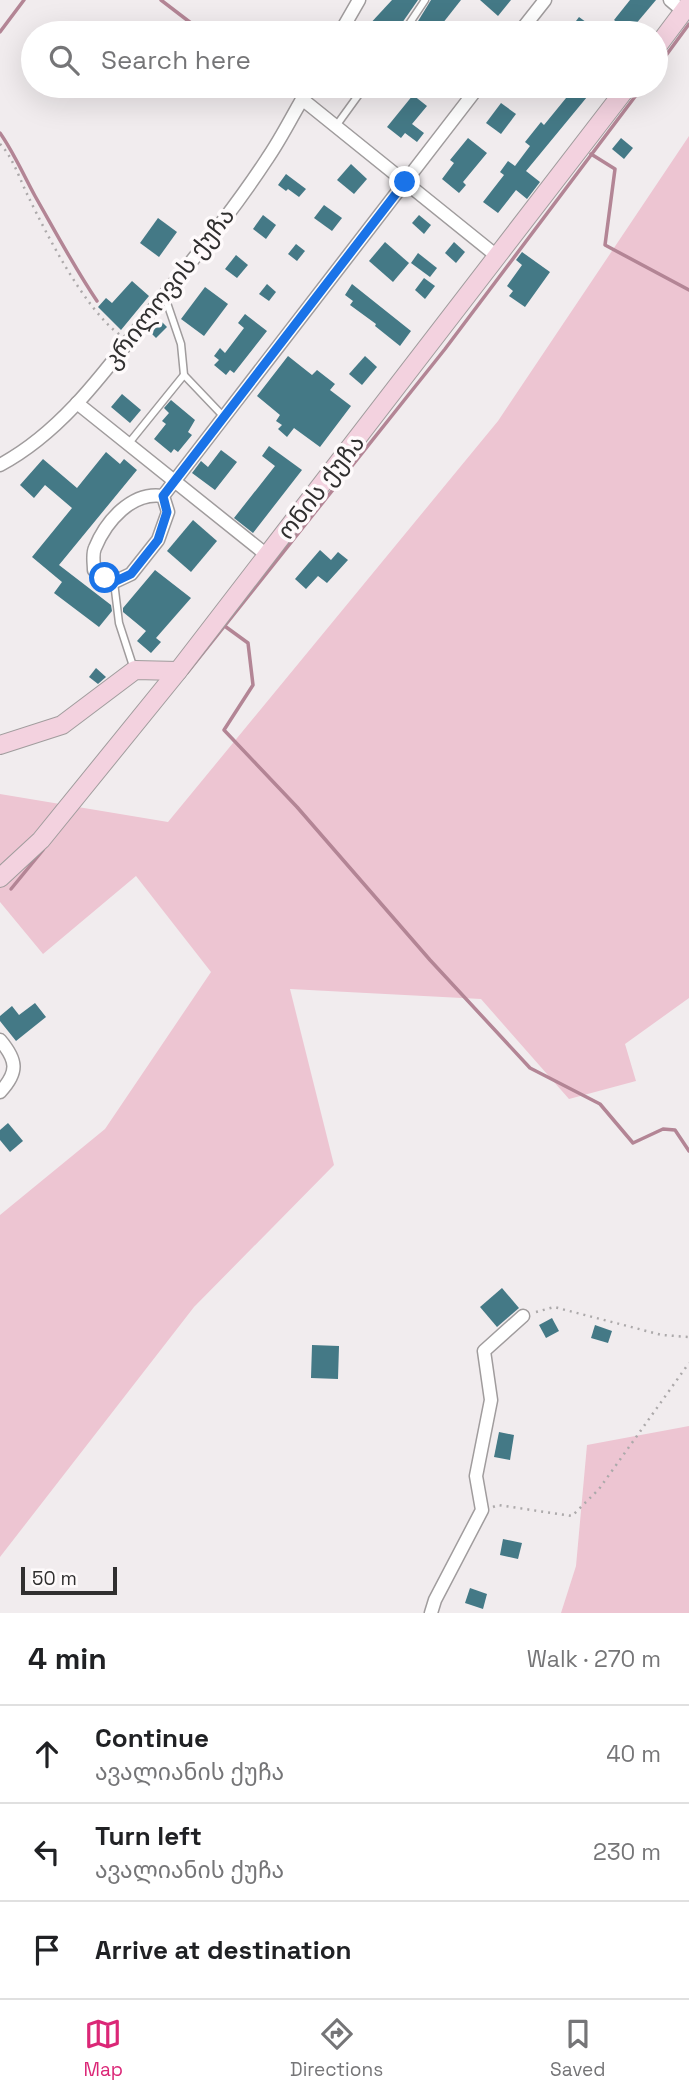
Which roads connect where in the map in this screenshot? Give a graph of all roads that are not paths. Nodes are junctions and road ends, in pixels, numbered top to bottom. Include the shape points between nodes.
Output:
1 (359, 0) edge
2 (425, 0) edge
3 (544, 0) edge
4 (680, 5) edge
5 (347, 21) edge
6 (411, 21) edge
7 (528, 21) edge
8 (668, 26) edge
9 (356, 98) edge
10 (470, 98) edge
11 (619, 98) edge
12 (302, 99) joint
13 (335, 126) junction
14 (405, 182) junction
15 (498, 257) junction
16 (164, 295) junction
17 (184, 375) junction
18 (77, 403) junction
19 (224, 417) junction
20 (129, 443) junction
21 (0, 465) edge
22 (176, 480) junction
23 (163, 496) junction
24 (268, 556) junction
25 (114, 582) junction
26 (135, 670) junction
27 (178, 671) junction
28 (0, 745) edge
29 (0, 878) edge
30 (0, 1040) edge
31 (0, 1092) edge
32 (523, 1316) road end
33 (431, 1613) edge

1 - 5 street
2 - 6 lane
3 - 7 street
4 - 8 main road
9 - 13 lane
10 - 14 street
11 - 15 main road, ონის ქუჩა
12 - 13 street
12 - 16 street, კრილოვის ქუჩა via 268,159
13 - 14 street
14 - 15 street
14 - 19 street
15 - 24 main road, ონის ქუჩა
16 - 17 lane via 181,344
16 - 18 street, კრილოვის ქუჩა
17 - 19 lane
17 - 20 lane
18 - 20 street
18 - 21 street, კრილოვის ქუჩა via 24,452
19 - 22 street
20 - 22 street
22 - 23 street
22 - 24 street
23 - 25 street via 167,512 158,540 131,574
23 - 25 street via 150,494 119,510 94,550 94,570
24 - 27 main road, ონის ქუჩა
25 - 26 lane via 119,623
26 - 27 main road
26 - 28 main road via 62,724
27 - 29 main road, ონის ქუჩა via 41,840
30 - 31 street via 15,1066 10,1082
32 - 33 street via 485,1351 491,1400 476,1476 482,1510

